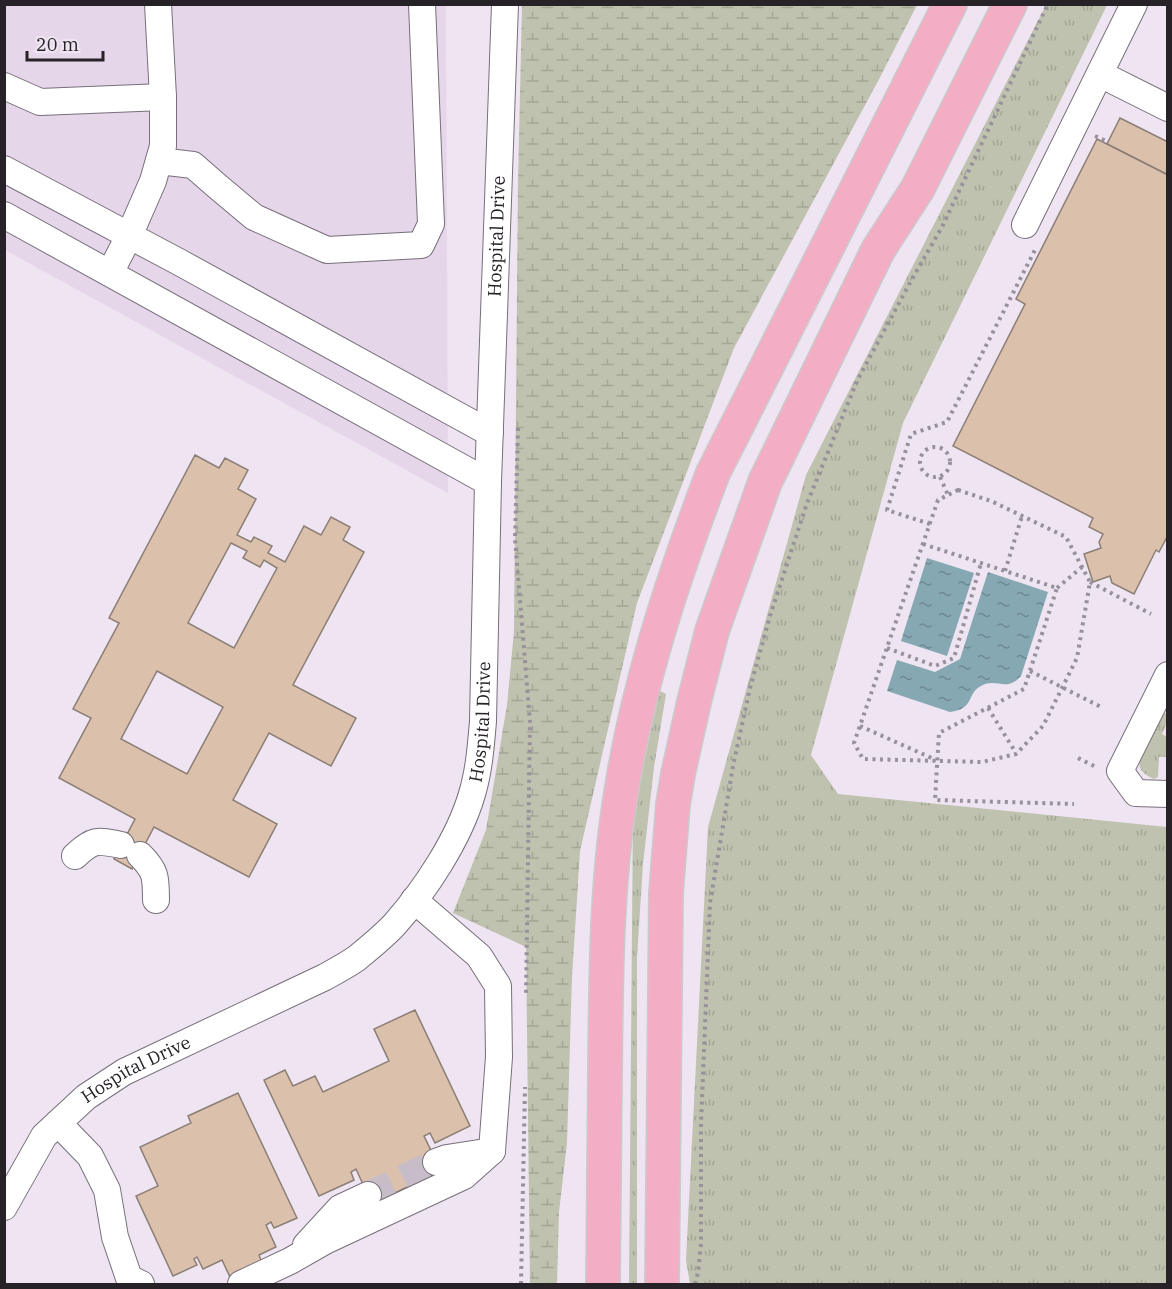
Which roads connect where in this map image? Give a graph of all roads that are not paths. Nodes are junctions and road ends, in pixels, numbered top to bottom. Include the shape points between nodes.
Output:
1 (158, 4) edge
2 (422, 4) edge
3 (505, 4) edge
4 (950, 4) edge
5 (986, 4) edge
6 (1010, 4) edge
7 (1134, 4) edge
8 (1100, 74) junction
9 (4, 86) edge
10 (163, 97) junction
11 (1167, 108) edge
12 (159, 161) junction
13 (4, 169) edge
14 (4, 215) edge
15 (1025, 225) road end
16 (129, 236) junction
17 (878, 250) junction
18 (110, 273) junction
19 (490, 433) junction
20 (488, 482) junction
21 (1167, 675) edge
22 (1167, 794) edge
23 (75, 856) dead end
24 (156, 900) dead end
25 (414, 900) junction
26 (58, 1123) junction
27 (492, 1151) junction
28 (436, 1162) tunnel mouth
29 (368, 1195) tunnel mouth
30 (4, 1207) edge
31 (290, 1261) junction
32 (141, 1284) edge
33 (241, 1284) edge
34 (603, 1284) edge
35 (662, 1284) edge

1 - 10 lane
2 - 12 lane via 431,224 421,245 327,250 254,217 193,165
3 - 19 lane, Hospital Drive
4 - 34 highway via 713,473 659,628 635,717 612,860 606,987
5 - 17 highway via 902,171
6 - 17 highway via 918,188
7 - 8 lane
8 - 11 lane
8 - 15 lane
9 - 10 lane via 40,102
10 - 12 lane via 163,146
12 - 16 lane
13 - 16 lane
14 - 18 lane
16 - 18 lane
16 - 19 lane
17 - 35 highway via 765,482 712,631 678,774 666,892
18 - 20 lane
19 - 20 lane, Hospital Drive
20 - 25 lane, Hospital Drive via 479,759 472,794 459,827
21 - 22 lane via 1120,771 1136,793
23 - 24 lane via 87,844 102,840 130,850 151,866
25 - 26 lane, Hospital Drive via 394,925 355,959 124,1072 86,1097
25 - 27 lane via 479,956 498,986 499,1057
26 - 30 lane, Hospital Drive via 44,1136
26 - 32 lane via 90,1156 107,1190 115,1238 129,1278
27 - 28 lane
27 - 31 lane via 464,1176
29 - 31 lane via 340,1208
31 - 33 lane

